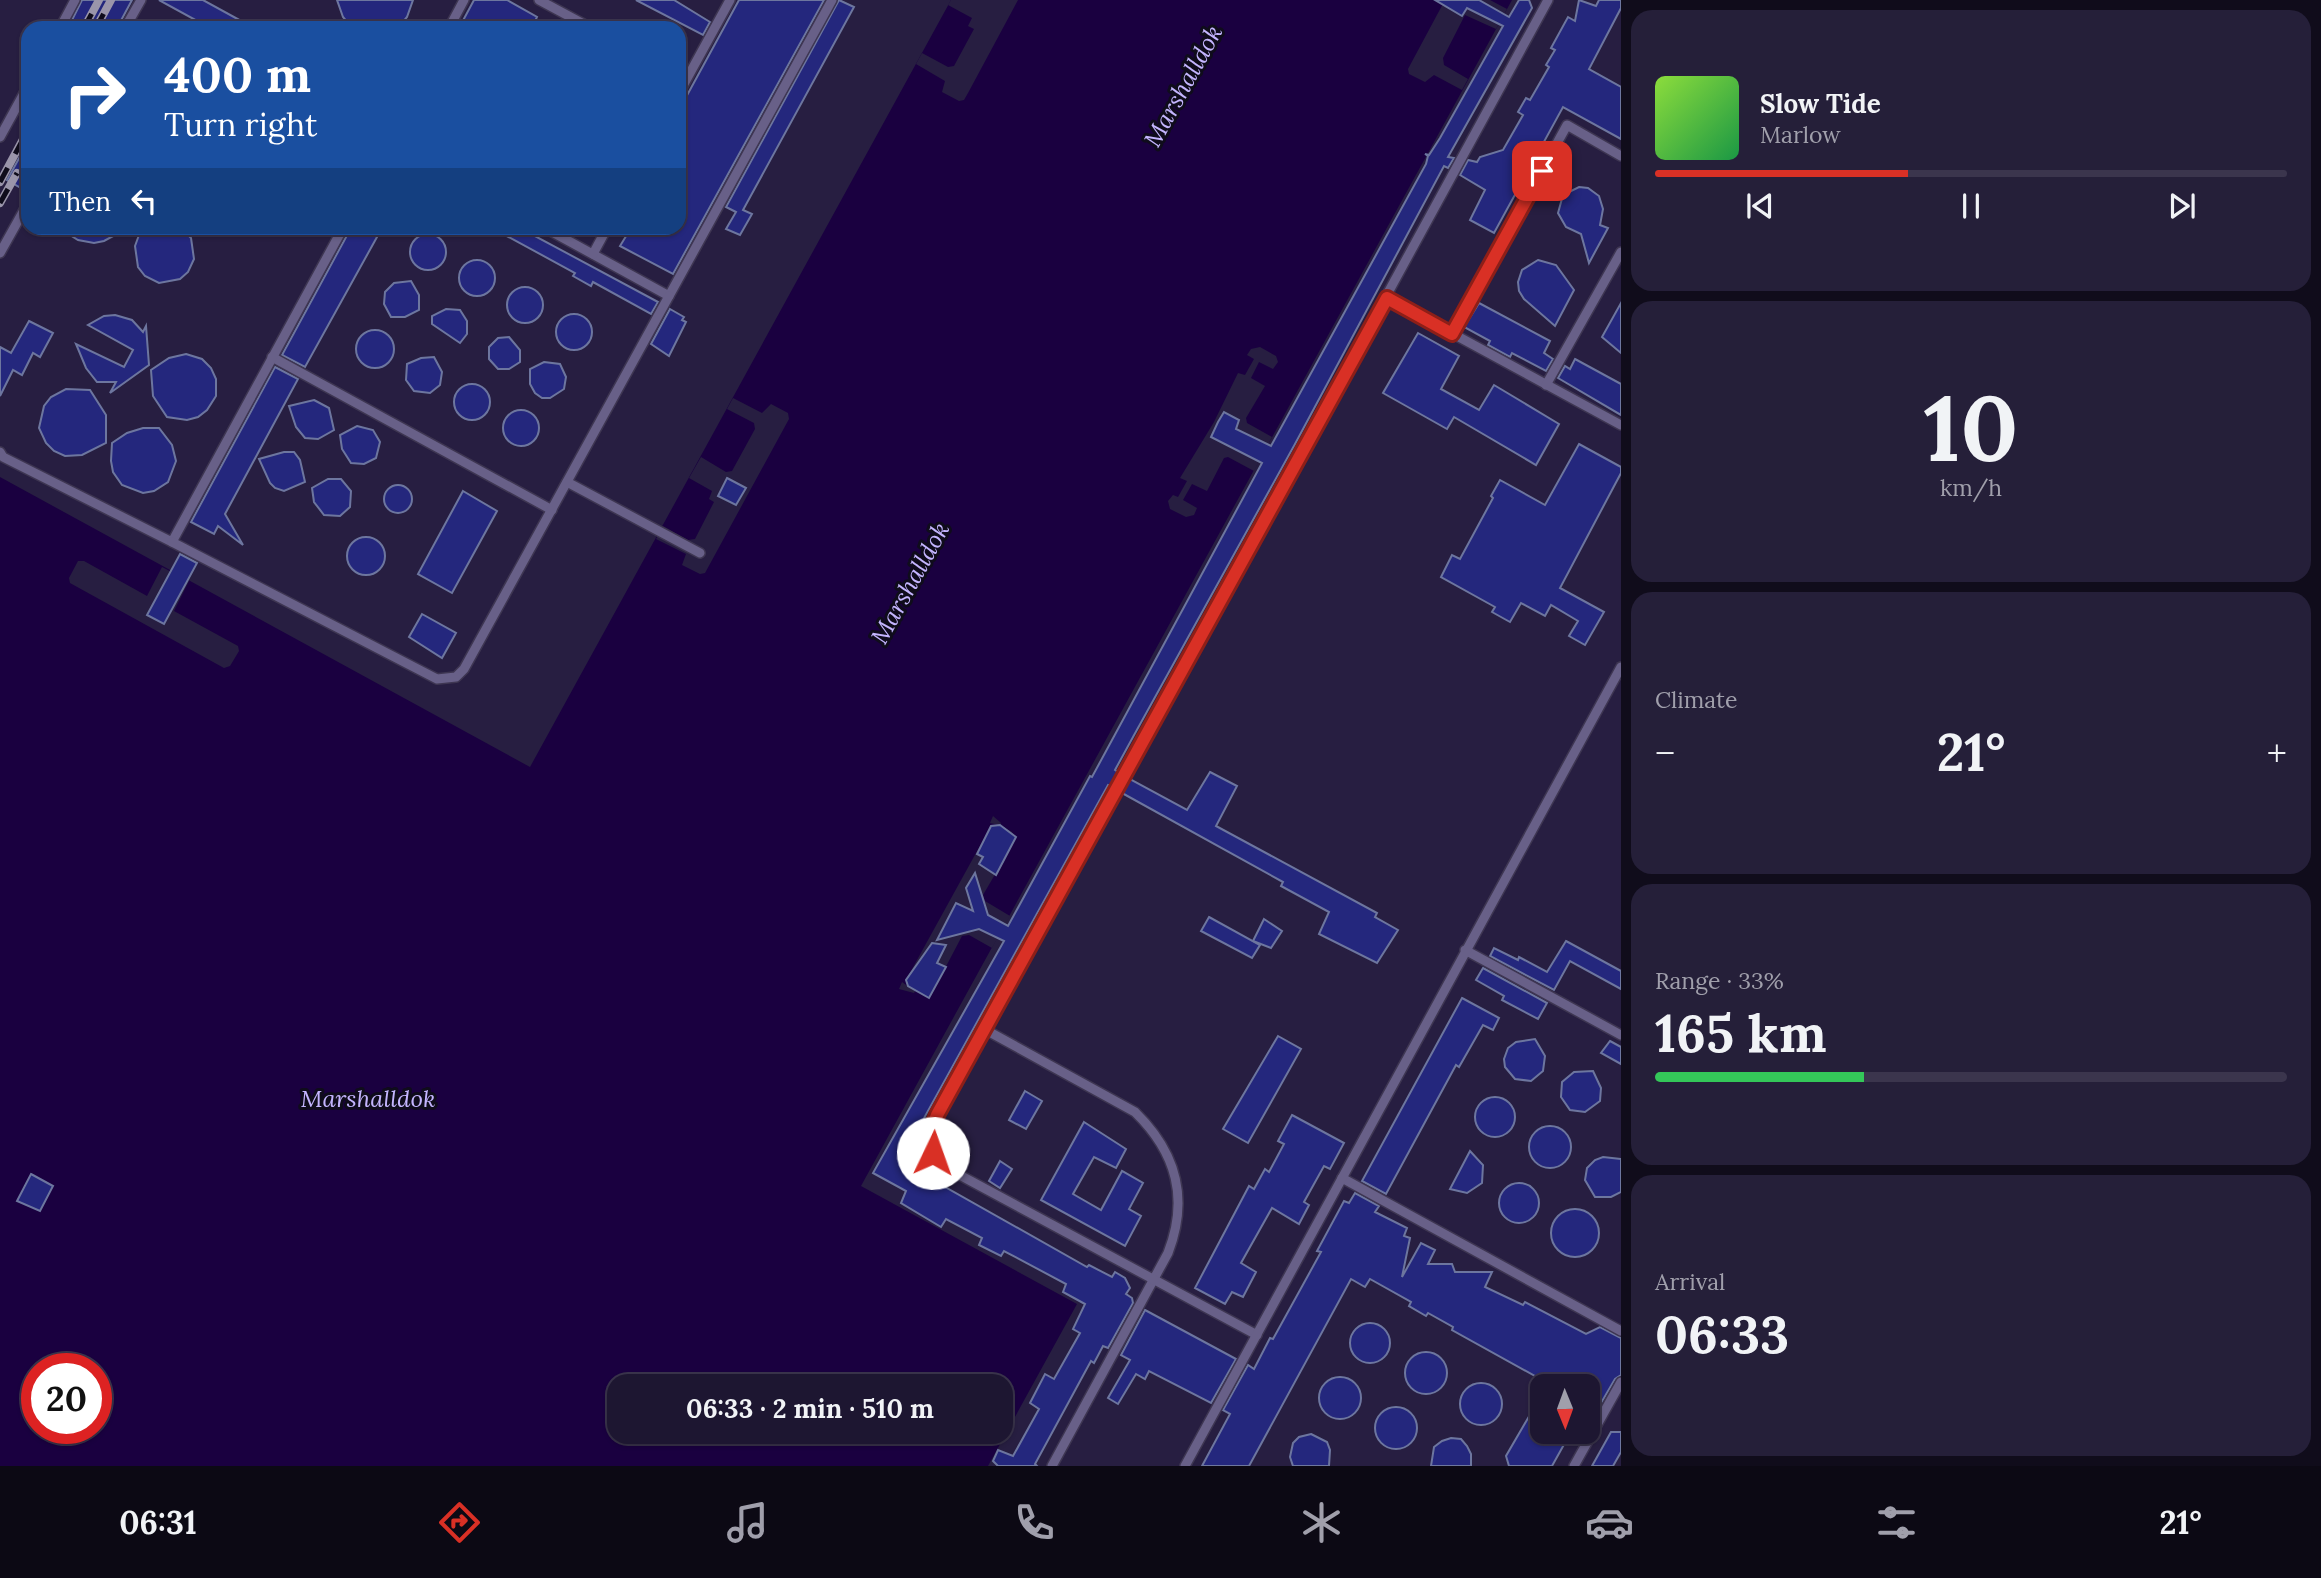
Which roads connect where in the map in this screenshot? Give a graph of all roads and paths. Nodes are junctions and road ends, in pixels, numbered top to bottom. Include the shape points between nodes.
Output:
1 (75, 0) edge
2 (141, 0) edge
3 (464, 0) edge
4 (539, 0) edge
5 (730, 0) edge
6 (832, 0) edge
7 (1548, 0) edge
8 (64, 21) edge
9 (129, 21) edge
10 (453, 21) edge
11 (578, 21) edge
12 (686, 73) edge
13 (21, 99) edge
14 (0, 137) edge
15 (1621, 156) edge
16 (21, 216) edge
17 (339, 235) edge
18 (558, 235) edge
19 (603, 235) edge
20 (1621, 252) edge
21 (0, 253) edge
22 (593, 254) junction
23 (669, 296) junction
24 (1387, 298) junction
25 (1452, 334) junction
26 (272, 357) junction
27 (1546, 385) junction
28 (1621, 425) edge
29 (0, 452) edge
30 (567, 482) junction
31 (552, 510) junction
32 (173, 542) junction
33 (700, 552) dead end
34 (1621, 667) edge
35 (1465, 950) junction
36 (984, 1030) junction
37 (1621, 1035) edge
38 (1342, 1178) junction
39 (1154, 1279) junction
40 (1621, 1331) edge
41 (1257, 1335) junction
42 (1621, 1382) edge
43 (1052, 1466) edge
44 (1185, 1466) edge
45 (1574, 1466) edge

1 - 8 lane
2 - 9 lane
3 - 10 lane
4 - 11 lane
5 - 12 lane
6 - 23 lane
7 - 24 lane
13 - 14 lane
15 - 25 lane via 1567,125
16 - 21 lane
17 - 26 lane
18 - 22 lane
19 - 22 lane
20 - 27 lane
22 - 23 lane
23 - 30 lane
24 - 25 lane
24 - 36 lane
25 - 27 lane
26 - 31 lane
26 - 32 lane
27 - 28 lane
29 - 32 lane
30 - 31 lane
30 - 33 lane
31 - 32 lane via 464,669 446,680 437,680
34 - 35 lane
35 - 37 lane
35 - 38 lane
36 - 39 lane via 1119,1101 1151,1127 1174,1171 1179,1210 1172,1243
36 - 39 lane via 932,1127 933,1153 941,1165
38 - 40 lane
38 - 41 lane
39 - 41 lane
39 - 43 lane
41 - 44 lane
42 - 45 lane

